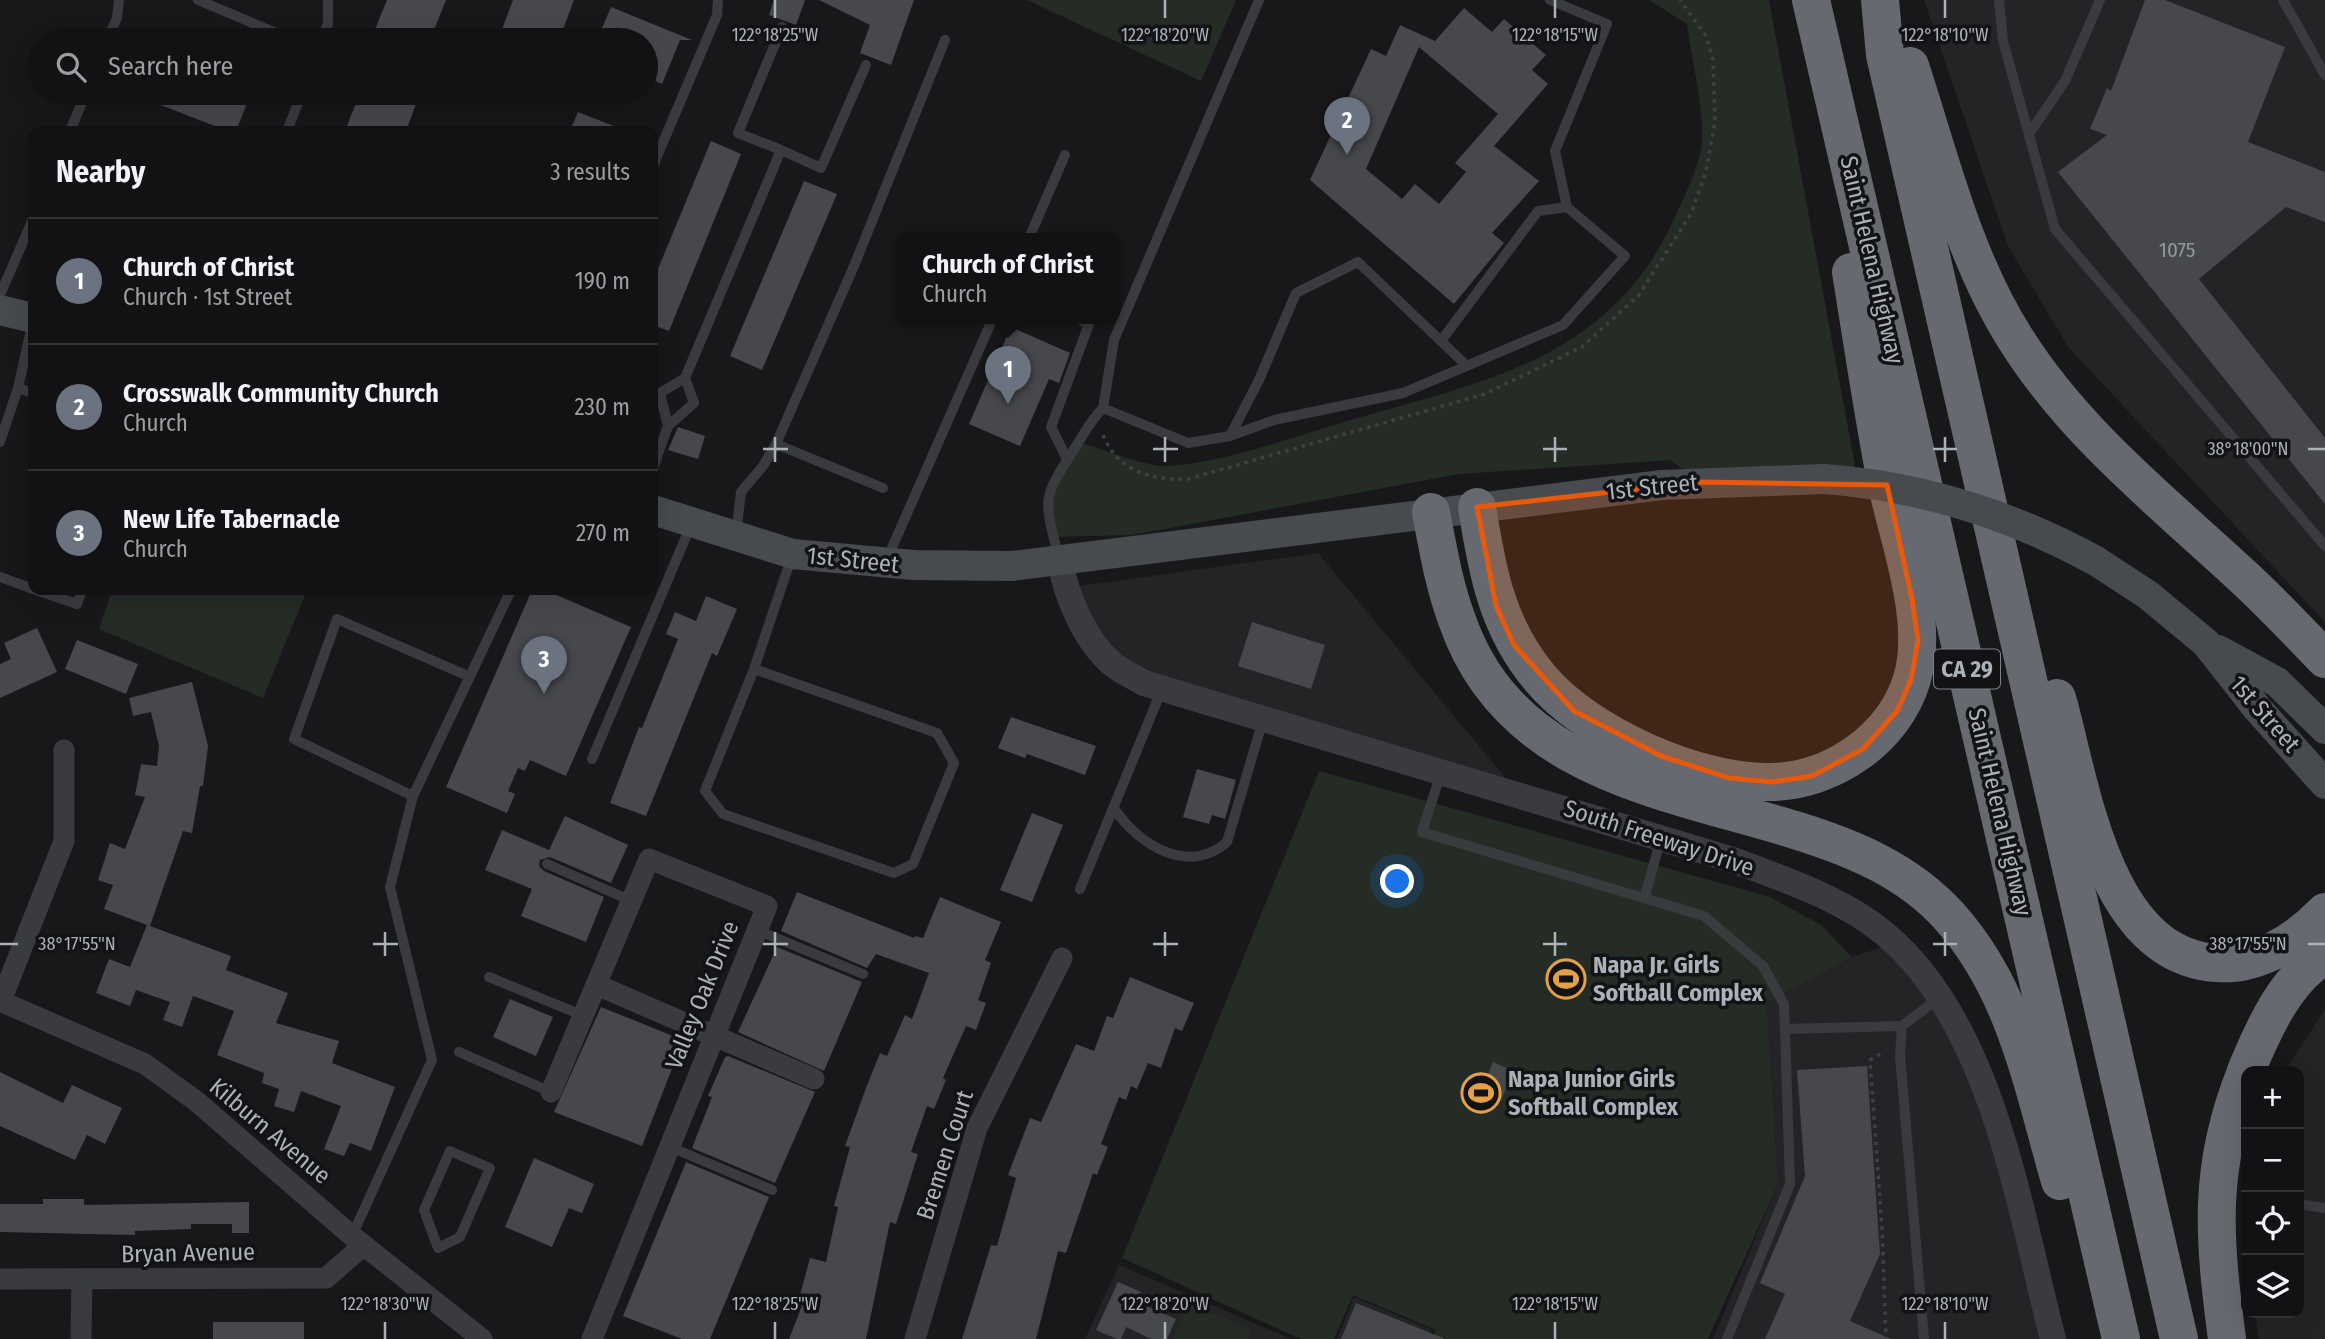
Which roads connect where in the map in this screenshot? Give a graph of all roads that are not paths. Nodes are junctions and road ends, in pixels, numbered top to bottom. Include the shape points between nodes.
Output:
1 (119, 0) edge
2 (198, 0) edge
3 (328, 0) edge
4 (718, 0) edge
5 (1259, 0) edge
6 (1550, 0) edge
7 (1811, 0) edge
8 (1881, 0) edge
9 (1999, 0) edge
10 (2100, 0) edge
11 (2283, 0) edge
12 (782, 27) dead end
13 (111, 28) edge
14 (264, 28) edge
15 (326, 28) edge
16 (944, 40) dead end
17 (866, 65) dead end
18 (2325, 75) edge
19 (81, 105) edge
20 (297, 105) edge
21 (72, 126) edge
22 (289, 126) edge
23 (2029, 134) junction
24 (780, 150) junction
25 (658, 154) edge
26 (1065, 155) dead end
27 (1567, 207) junction
28 (28, 231) edge
29 (1031, 233) edge
30 (0, 295) edge
31 (0, 310) edge
32 (28, 317) edge
33 (990, 324) edge
34 (1089, 324) edge
35 (1948, 334) junction
36 (28, 341) edge
37 (1441, 341) junction
38 (1467, 366) junction
39 (685, 378) junction
40 (18, 388) junction
41 (28, 391) edge
42 (1099, 412) junction
43 (668, 426) junction
44 (1230, 436) junction
45 (0, 442) edge
46 (776, 444) junction
47 (658, 453) edge
48 (1066, 457) junction
49 (883, 488) dead end
50 (1477, 507) junction
51 (658, 512) edge
52 (1431, 512) junction
53 (692, 522) junction
54 (735, 536) junction
55 (2325, 547) edge
56 (793, 554) junction
57 (1060, 561) junction
58 (886, 563) junction
59 (0, 577) edge
60 (28, 587) edge
61 (51, 595) edge
62 (80, 595) edge
63 (508, 595) edge
64 (2206, 643) junction
65 (2325, 659) edge
66 (754, 669) junction
67 (468, 676) junction
68 (1162, 689) junction
69 (1263, 720) junction
70 (2325, 729) edge
71 (64, 750) dead end
72 (592, 759) dead end
73 (1442, 771) junction
74 (2325, 784) edge
75 (413, 796) junction
76 (1114, 808) junction
77 (1662, 838) junction
78 (547, 864) dead end
79 (1080, 889) dead end
80 (1645, 896) junction
81 (632, 901) junction
82 (2325, 912) edge
83 (757, 930) junction
84 (2325, 955) edge
85 (1062, 958) dead end
86 (863, 974) dead end
87 (489, 977) dead end
88 (2325, 981) edge
89 (597, 985) junction
90 (1940, 997) junction
91 (1, 1001) edge
92 (2278, 1008) junction
93 (583, 1016) junction
94 (1902, 1026) junction
95 (1785, 1029) junction
96 (713, 1036) junction
97 (459, 1052) dead end
98 (2249, 1066) edge
99 (814, 1079) dead end
100 (2241, 1088) edge
101 (551, 1092) joint
102 (668, 1146) junction
103 (772, 1190) dead end
104 (2304, 1205) edge
105 (2325, 1208) edge
106 (358, 1240) junction
107 (438, 1248) joint
108 (0, 1279) edge
109 (82, 1280) junction
110 (81, 1339) edge
111 (482, 1339) edge
112 (592, 1339) edge
113 (915, 1339) edge
114 (1727, 1339) edge
115 (1924, 1339) edge
116 (2053, 1339) edge
117 (2106, 1339) edge
118 (2121, 1339) edge
119 (2179, 1339) edge
120 (2227, 1339) edge

1 - 13 lane
2 - 14 lane
3 - 15 lane
4 - 25 lane via 717,15
5 - 42 lane via 1114,340
6 - 27 lane via 1606,24 1555,151
7 - 50 highway via 1879,444 1916,620 1916,659 1896,712 1877,737 1847,760 1812,776 1772,782 1706,772 1609,733 1574,712 1514,645 1496,606
7 - 118 highway, Saint Helena Highway / CA 29
8 - 35 highway, CA 29 via 1885,55
8 - 65 highway via 1904,47 1973,255 2021,348 2107,452
9 - 23 lane via 2003,41
10 - 23 lane via 2065,81
11 - 18 lane
12 - 24 lane via 738,133
16 - 46 lane via 854,266
17 - 24 lane via 821,168
19 - 21 lane
20 - 22 lane
23 - 55 lane via 2054,229
24 - 39 lane
26 - 29 lane
27 - 37 lane via 1538,211
27 - 38 lane via 1625,256 1563,325
28 - 30 lane
31 - 32 main road
33 - 58 lane
34 - 48 lane via 1051,427
35 - 82 highway via 2104,862 2123,904 2151,938 2169,950 2188,959 2230,964 2269,953
35 - 119 highway, CA 29
36 - 40 lane
37 - 38 lane
37 - 44 lane via 1358,262 1296,293
38 - 44 lane via 1403,393 1274,420
39 - 43 lane via 694,403
39 - 43 lane via 660,393
40 - 41 lane
40 - 45 lane
42 - 44 lane via 1188,443
42 - 48 lane
43 - 47 lane
46 - 49 lane
46 - 54 lane via 741,492
48 - 57 lane via 1048,492
50 - 52 main road, 1st Street
50 - 64 main road, 1st Street, bridge via 1674,484 1824,479 1895,487 1951,499 2025,525 2096,561 2148,595
51 - 53 main road, 1st Street
52 - 57 main road, 1st Street
52 - 117 highway via 1443,574 1470,652 1516,716 1545,740 1619,776 1816,837 1880,862 1927,895 1965,934 2009,1008
53 - 54 main road, 1st Street
53 - 72 lane
54 - 56 main road, 1st Street
56 - 58 main road, 1st Street
56 - 66 lane
57 - 58 main road, 1st Street via 1012,566
57 - 68 street, South Freeway Drive via 1065,587 1111,663
59 - 60 lane
61 - 62 lane via 77,604
63 - 67 lane
64 - 70 main road, 1st Street via 2277,682
64 - 74 main road, 1st Street
66 - 66 lane via 705,791 723,814 894,873 912,864 954,764 937,733
67 - 75 lane
67 - 75 lane via 337,619 294,738
68 - 69 street, South Freeway Drive
68 - 76 lane
69 - 73 street, South Freeway Drive
69 - 76 lane via 1227,842 1212,855 1170,853 1146,843 1126,827
71 - 91 street via 64,841
73 - 77 street, South Freeway Drive
73 - 80 lane via 1422,832
75 - 106 lane via 390,887 432,1060
76 - 79 lane
77 - 80 lane
77 - 90 street, South Freeway Drive via 1797,884 1849,909 1904,951
78 - 81 lane
80 - 95 lane via 1704,916 1735,939 1776,986 1784,1004
81 - 83 street, Valley Oak Drive via 649,859 767,906
81 - 89 street, Valley Oak Drive
83 - 86 lane
83 - 96 street, Valley Oak Drive
84 - 92 highway via 2299,975
85 - 113 street, Bremen Court via 977,1128
87 - 93 lane
88 - 92 highway
89 - 93 street, Valley Oak Drive
89 - 96 street
90 - 94 lane
90 - 116 street, South Freeway Drive via 1962,1032 1980,1076
91 - 106 street, Kilburn Avenue via 145,1064 196,1101
92 - 98 highway
93 - 101 street, Valley Oak Drive
94 - 95 lane
94 - 115 lane via 1900,1055
95 - 114 lane via 1790,1184
96 - 99 street
96 - 102 street, Valley Oak Drive
97 - 101 lane
100 - 120 highway via 2216,1194 2216,1255
102 - 103 lane
102 - 112 street, Valley Oak Drive
104 - 105 lane
106 - 109 street, Bryan Avenue via 326,1278
106 - 111 street, Kilburn Avenue
107 - 107 lane via 460,1237 490,1168 450,1151 424,1210
108 - 109 street, Bryan Avenue
109 - 110 street

